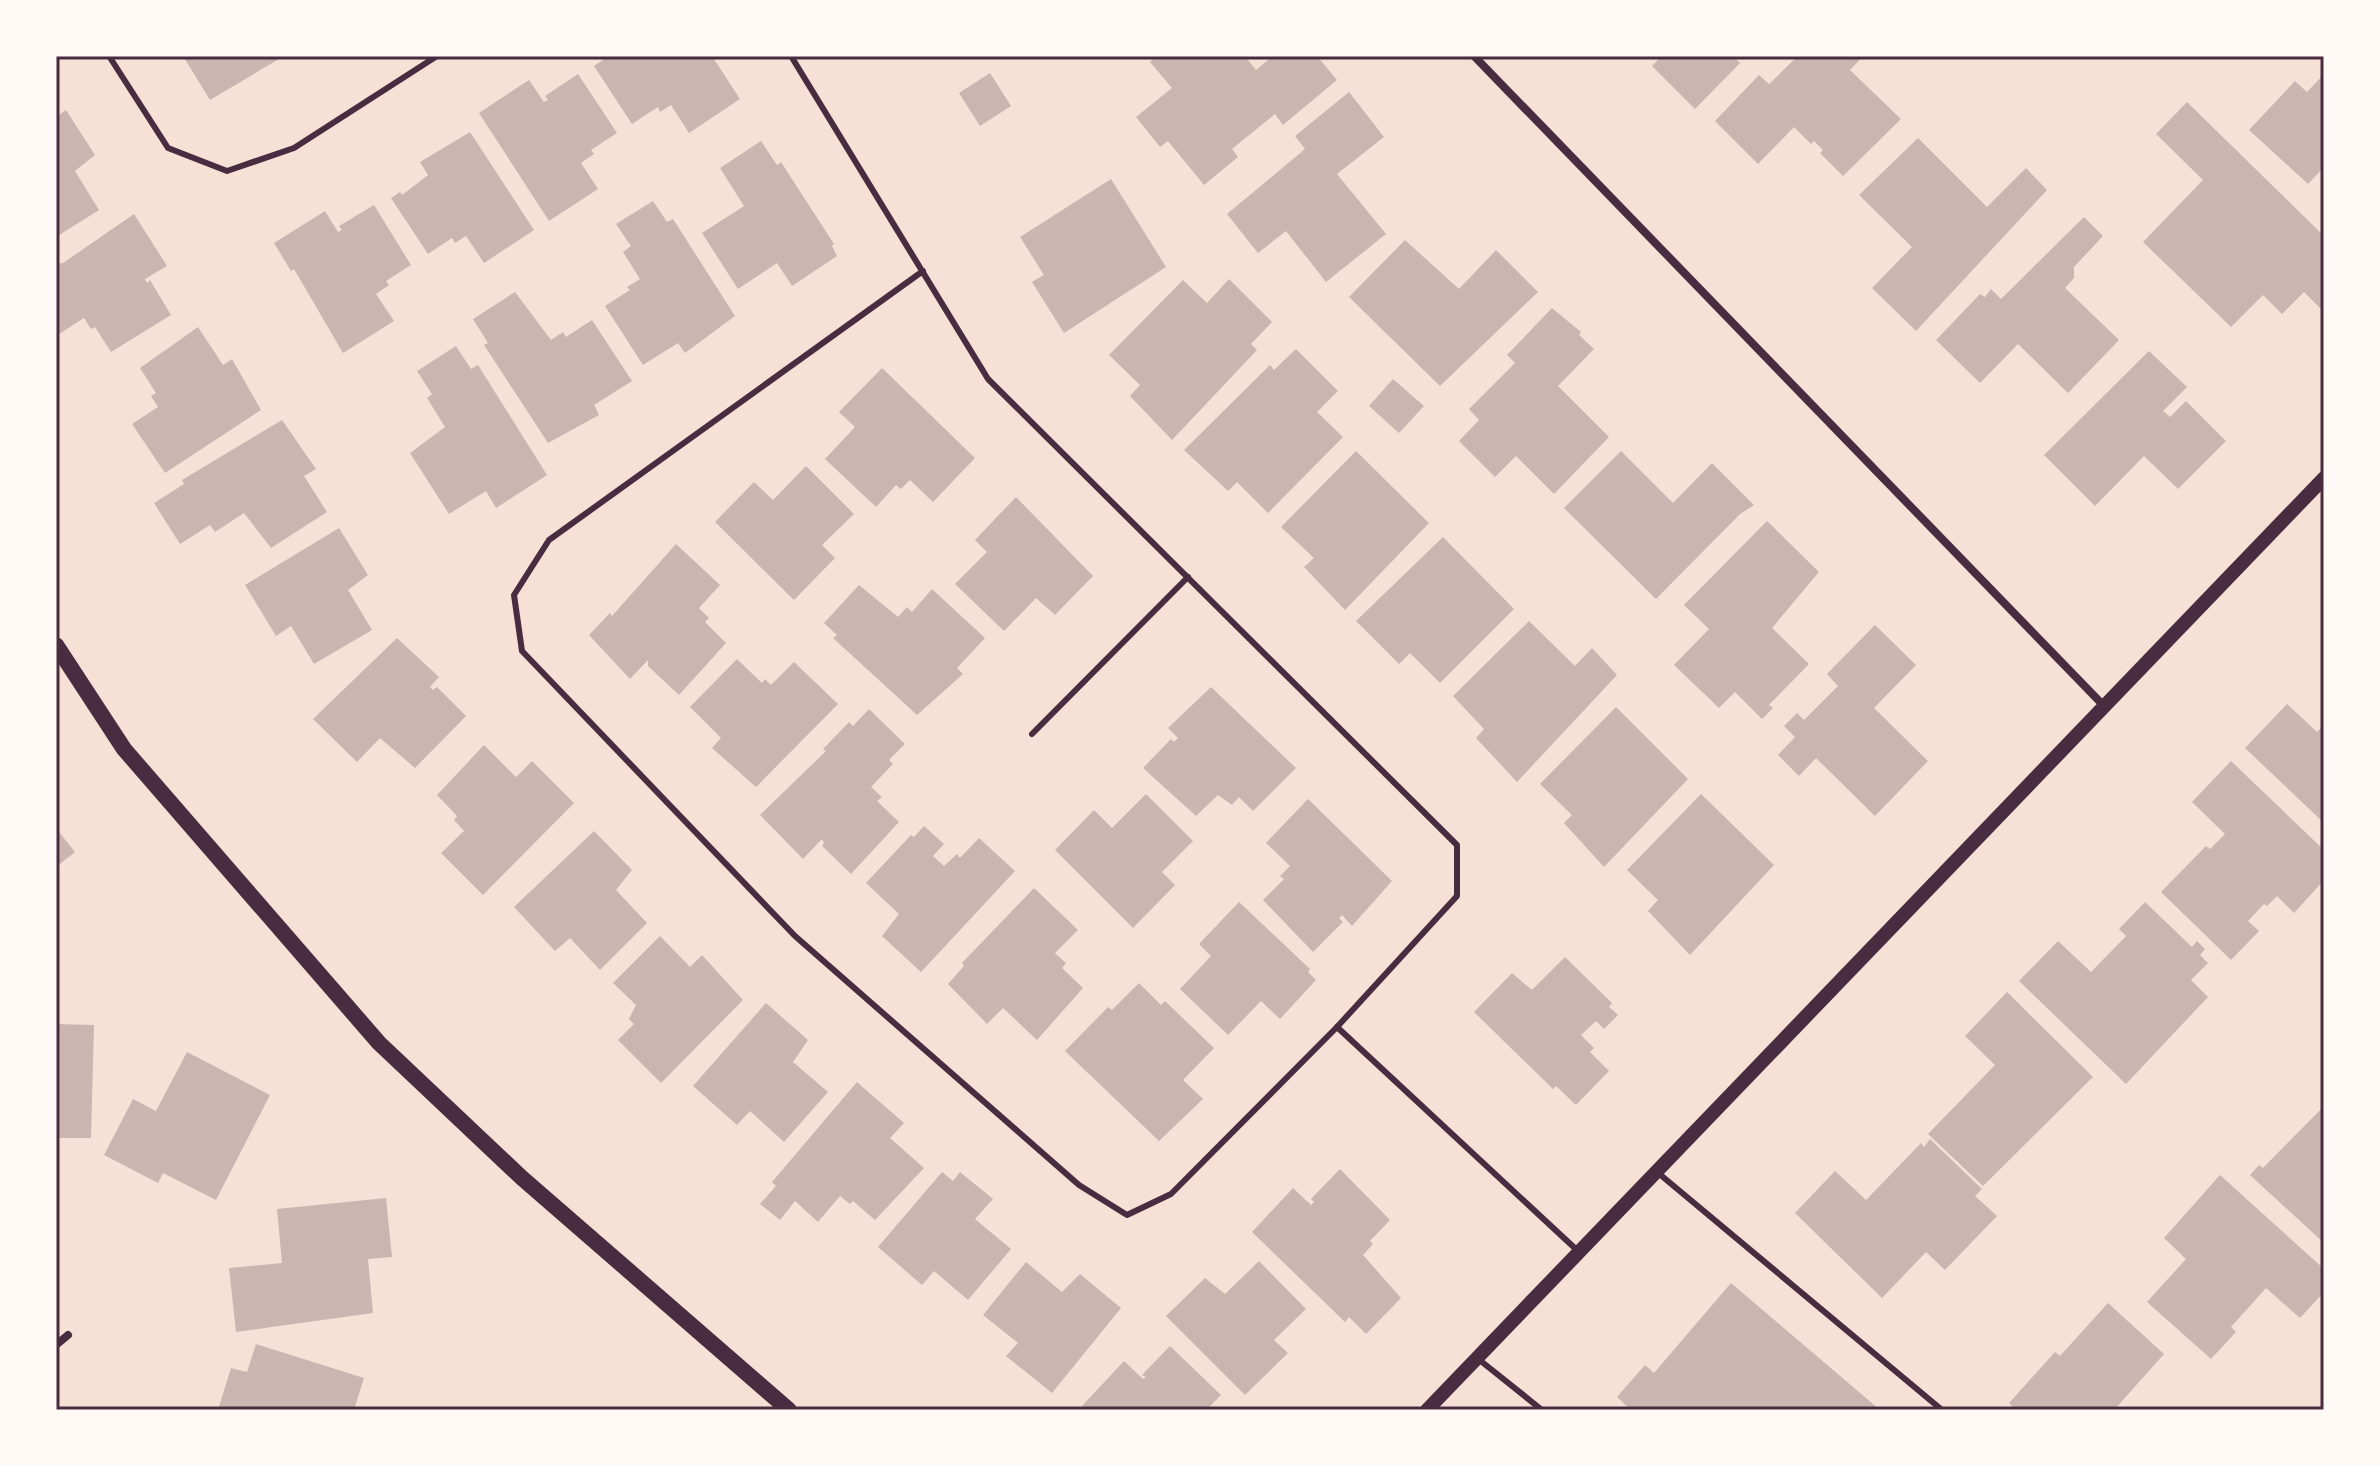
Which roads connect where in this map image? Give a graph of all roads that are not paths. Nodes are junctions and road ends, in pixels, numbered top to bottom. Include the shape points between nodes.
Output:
1 (109, 56) edge
2 (437, 56) edge
3 (791, 56) edge
4 (1474, 56) edge
5 (923, 271) junction
6 (2324, 478) edge
7 (1188, 577) junction
8 (56, 645) edge
9 (2105, 707) junction
10 (1032, 734) dead end
11 (1337, 1027) junction
12 (1657, 1172) junction
13 (1579, 1252) junction
14 (68, 1335) dead end
15 (56, 1345) edge
16 (1477, 1358) junction
17 (789, 1410) edge
18 (1427, 1410) edge
19 (1542, 1410) edge
20 (1942, 1410) edge

1 - 2 lane via 168,148 227,171 294,148
3 - 5 lane
4 - 9 street
5 - 7 lane via 988,379
5 - 11 lane via 549,540 514,595 522,651 795,936 1079,1185 1127,1215 1171,1194
6 - 9 street
7 - 10 lane
7 - 11 lane via 1457,845 1457,896
8 - 17 main road via 124,749 379,1043 522,1178
9 - 12 street
11 - 13 lane
12 - 13 street
12 - 20 lane
13 - 16 street
14 - 15 street
16 - 18 street
16 - 19 lane

